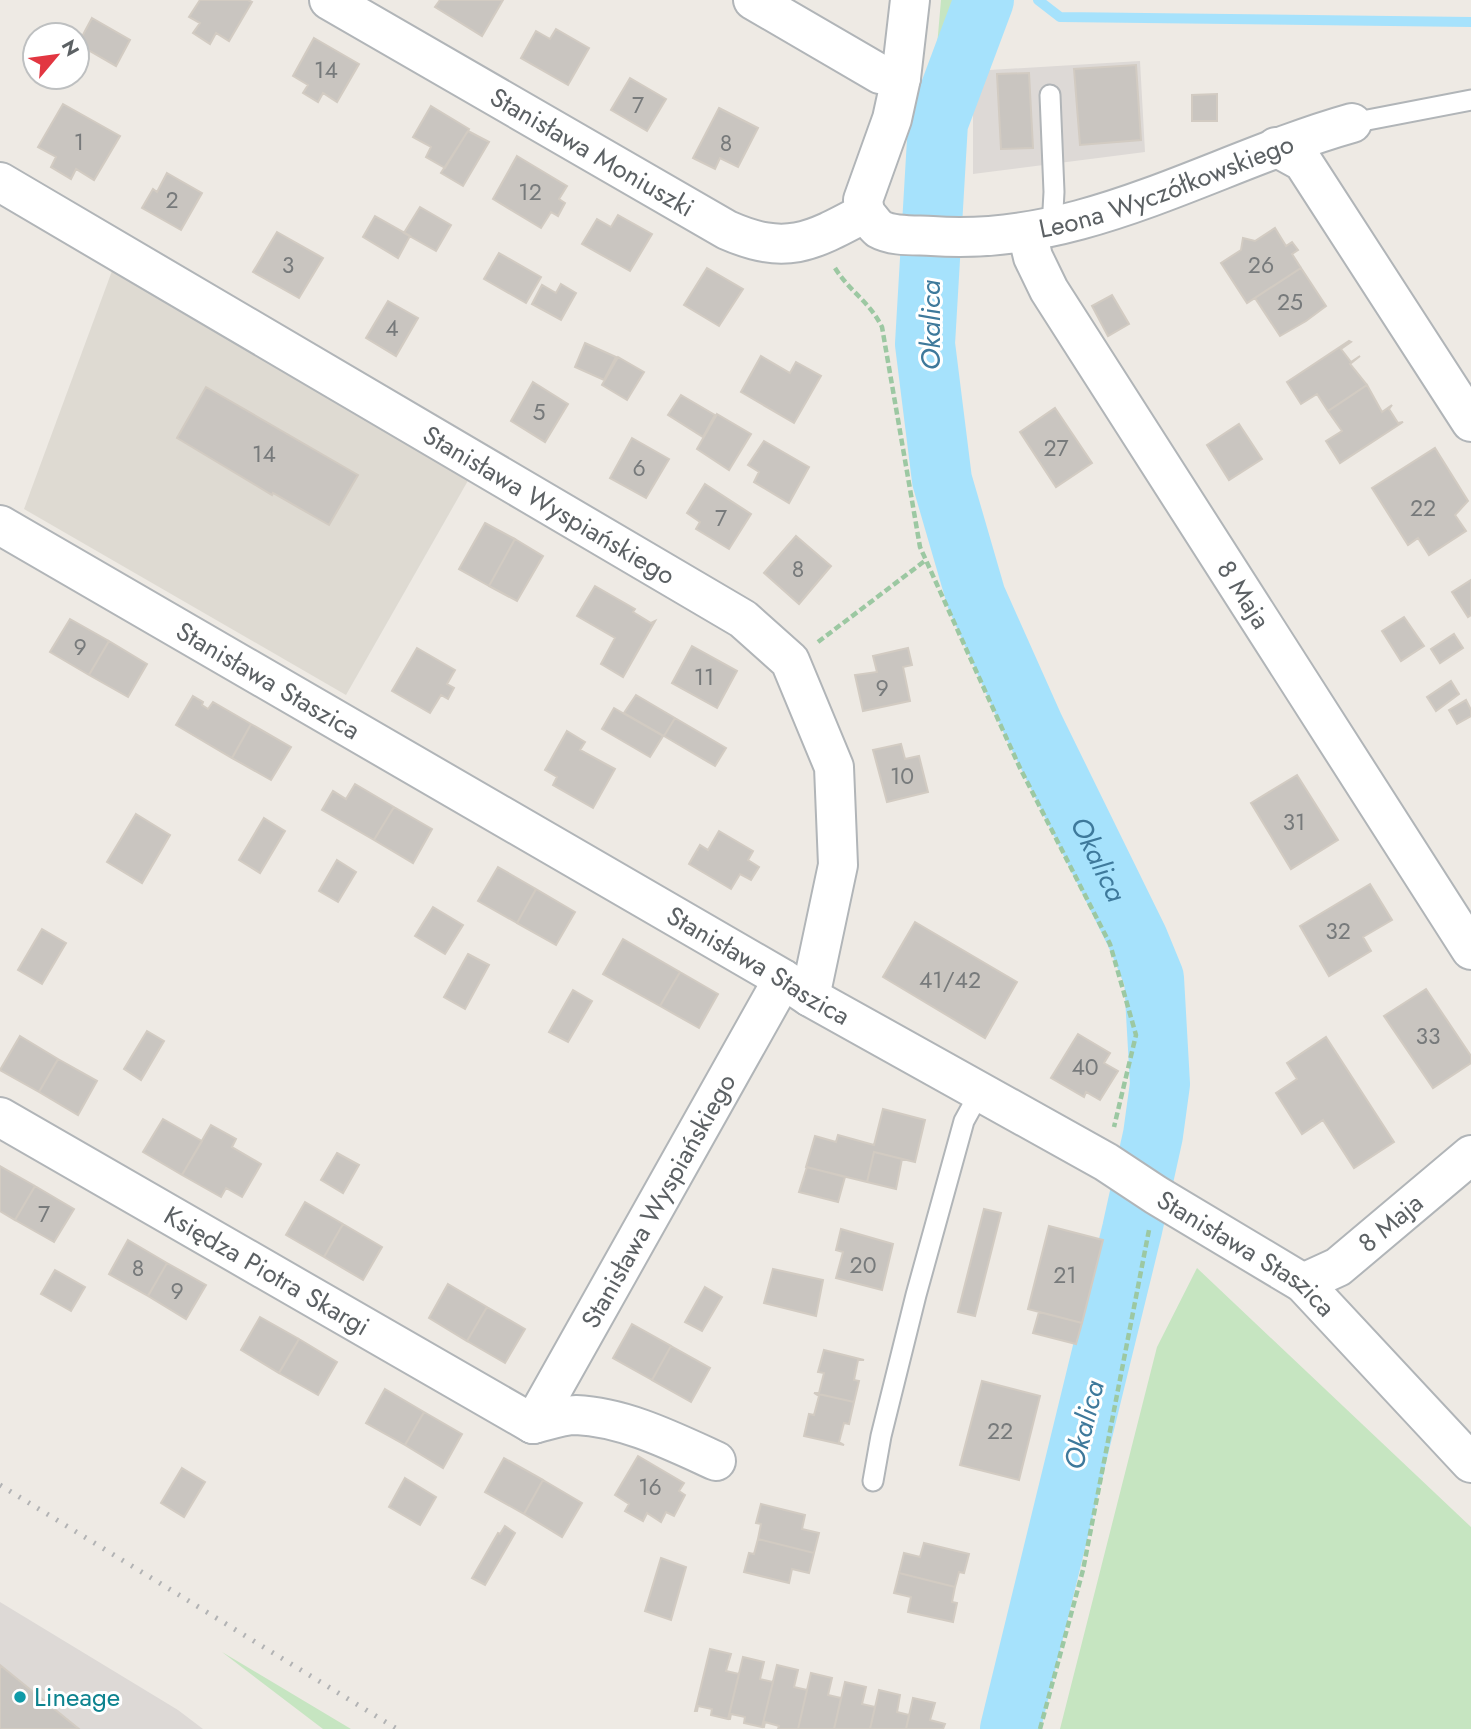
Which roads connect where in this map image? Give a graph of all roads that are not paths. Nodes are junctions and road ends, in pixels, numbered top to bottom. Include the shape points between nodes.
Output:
1 (330, 0) edge
2 (753, 0) edge
3 (910, 0) edge
4 (901, 78) junction
5 (1050, 95) dead end
6 (1471, 100) edge
7 (1352, 123) joint
8 (1276, 147) junction
9 (0, 182) edge
10 (865, 213) junction
11 (1040, 230) junction
12 (1471, 422) edge
13 (0, 525) edge
14 (1471, 950) edge
15 (796, 988) junction
16 (980, 1092) junction
17 (0, 1117) edge
18 (1471, 1155) edge
19 (1303, 1283) junction
20 (533, 1424) junction
21 (716, 1461) dead end
22 (1471, 1463) edge
23 (873, 1481) dead end

1 - 10 street, Stanisława Moniuszki via 749,240 775,245 817,237
2 - 4 street via 880,74
3 - 4 street
4 - 10 street via 892,119 863,200
5 - 11 lane via 1054,192
6 - 7 lane, Leona Wyczółkowskiego
7 - 8 street, Leona Wyczółkowskiego
8 - 11 street, Leona Wyczółkowskiego via 1120,208
8 - 12 street via 1303,162
9 - 15 street, Stanisława Wyspiańskiego via 743,619 790,661 834,767 838,864
10 - 11 street, Leona Wyczółkowskiego via 879,229 910,234 953,238
11 - 14 street, 8 Maja via 1033,257 1049,290
13 - 15 street, Stanisława Staszica
15 - 16 street, Stanisława Staszica
15 - 20 street, Stanisława Wyspiańskiego
16 - 19 street, Stanisława Staszica
16 - 23 lane via 964,1121 913,1308
17 - 20 street, Księdza Piotra Skargi
18 - 19 street, 8 Maja via 1338,1266
19 - 22 street, Stanisława Staszica
20 - 21 street via 574,1415 611,1420

